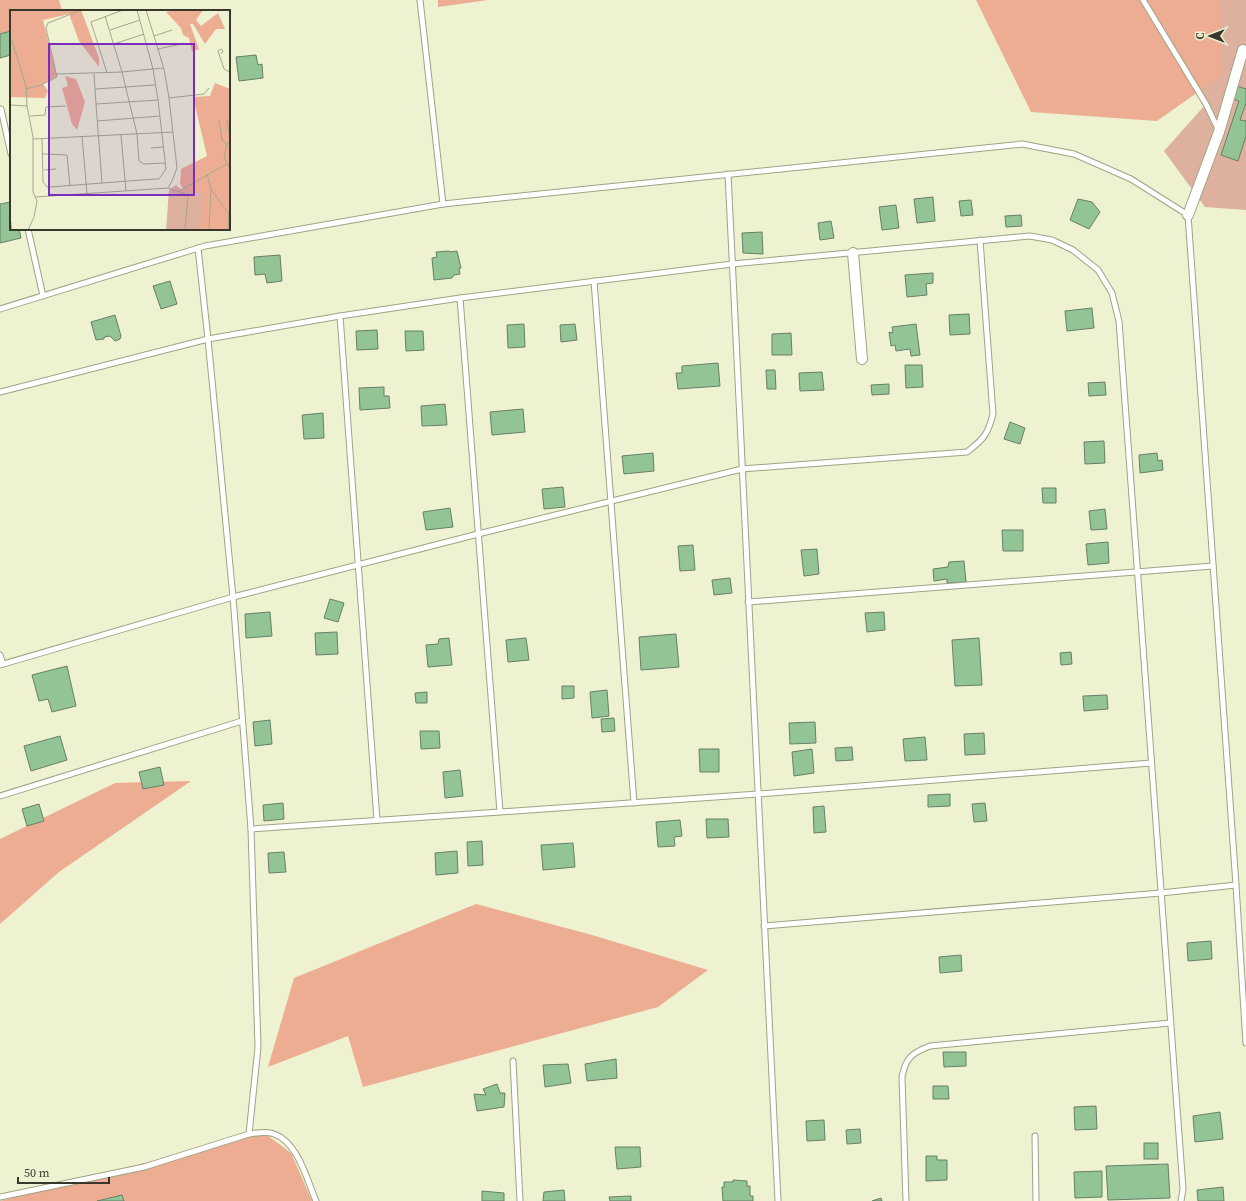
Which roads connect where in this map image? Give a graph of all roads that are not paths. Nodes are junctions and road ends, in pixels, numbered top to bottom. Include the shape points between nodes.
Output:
1 (420, 0) edge
2 (1143, 0) edge
3 (1244, 51) edge
4 (1, 109) edge
5 (1219, 132) junction
6 (10, 150) edge
7 (728, 174) junction
8 (443, 204) junction
9 (1188, 215) junction
10 (28, 230) edge
11 (980, 240) junction
12 (198, 248) junction
13 (854, 253) junction
14 (732, 264) junction
15 (594, 281) junction
16 (43, 296) junction
17 (460, 298) junction
18 (0, 309) edge
19 (340, 316) junction
20 (208, 339) junction
21 (862, 359) dead end
22 (0, 392) edge
23 (742, 469) junction
24 (611, 501) junction
25 (478, 534) junction
26 (357, 565) junction
27 (1213, 566) junction
28 (1137, 572) junction
29 (233, 597) junction
30 (748, 602) junction
31 (0, 655) edge
32 (2, 664) edge
33 (242, 721) junction
34 (1151, 763) junction
35 (758, 794) junction
36 (0, 796) edge
37 (634, 803) junction
38 (500, 812) junction
39 (377, 820) junction
40 (251, 829) junction
41 (1236, 885) junction
42 (1161, 893) junction
43 (764, 926) junction
44 (1170, 1024) junction
45 (1246, 1043) edge
46 (513, 1061) dead end
47 (249, 1134) junction
48 (1035, 1136) dead end
49 (0, 1197) edge
50 (316, 1201) edge
51 (520, 1201) edge
52 (778, 1201) edge
53 (906, 1201) edge
54 (1036, 1201) edge
55 (1181, 1201) edge

1 - 8 lane
2 - 5 lane via 1206,104
3 - 5 street
4 - 6 lane
5 - 9 street
7 - 8 lane
7 - 9 lane via 1022,144 1074,154 1131,179
7 - 14 lane
8 - 12 lane
9 - 27 lane
10 - 16 lane
11 - 13 lane
11 - 23 lane via 993,414 989,430 982,441 967,452 950,454
11 - 28 lane via 1030,236 1052,240 1073,250 1098,270 1112,293 1119,321
12 - 16 lane
12 - 20 lane
13 - 14 lane
13 - 21 street
14 - 15 lane
14 - 23 lane
15 - 17 lane
15 - 24 lane
16 - 18 lane
17 - 19 lane
17 - 25 lane
19 - 20 lane
19 - 26 lane
20 - 22 lane
20 - 29 lane
23 - 24 lane
23 - 30 lane
24 - 25 lane
24 - 37 lane
25 - 26 lane
25 - 38 lane
26 - 29 lane
26 - 39 lane
27 - 28 lane
27 - 41 lane
28 - 30 lane
28 - 34 lane
29 - 32 lane
29 - 33 lane
30 - 35 lane
31 - 32 lane
33 - 36 lane
33 - 40 lane
34 - 35 lane
34 - 42 lane
35 - 37 lane
35 - 43 lane
37 - 38 lane
38 - 39 lane
39 - 40 lane
40 - 47 lane via 258,1047
41 - 42 lane
41 - 45 lane
42 - 43 lane
42 - 44 lane
43 - 52 lane
44 - 53 lane via 930,1046 914,1052 904,1064 902,1077
44 - 55 lane via 1183,1190
46 - 51 lane
47 - 49 lane via 144,1167
47 - 50 lane via 275,1134 294,1149
48 - 54 lane

